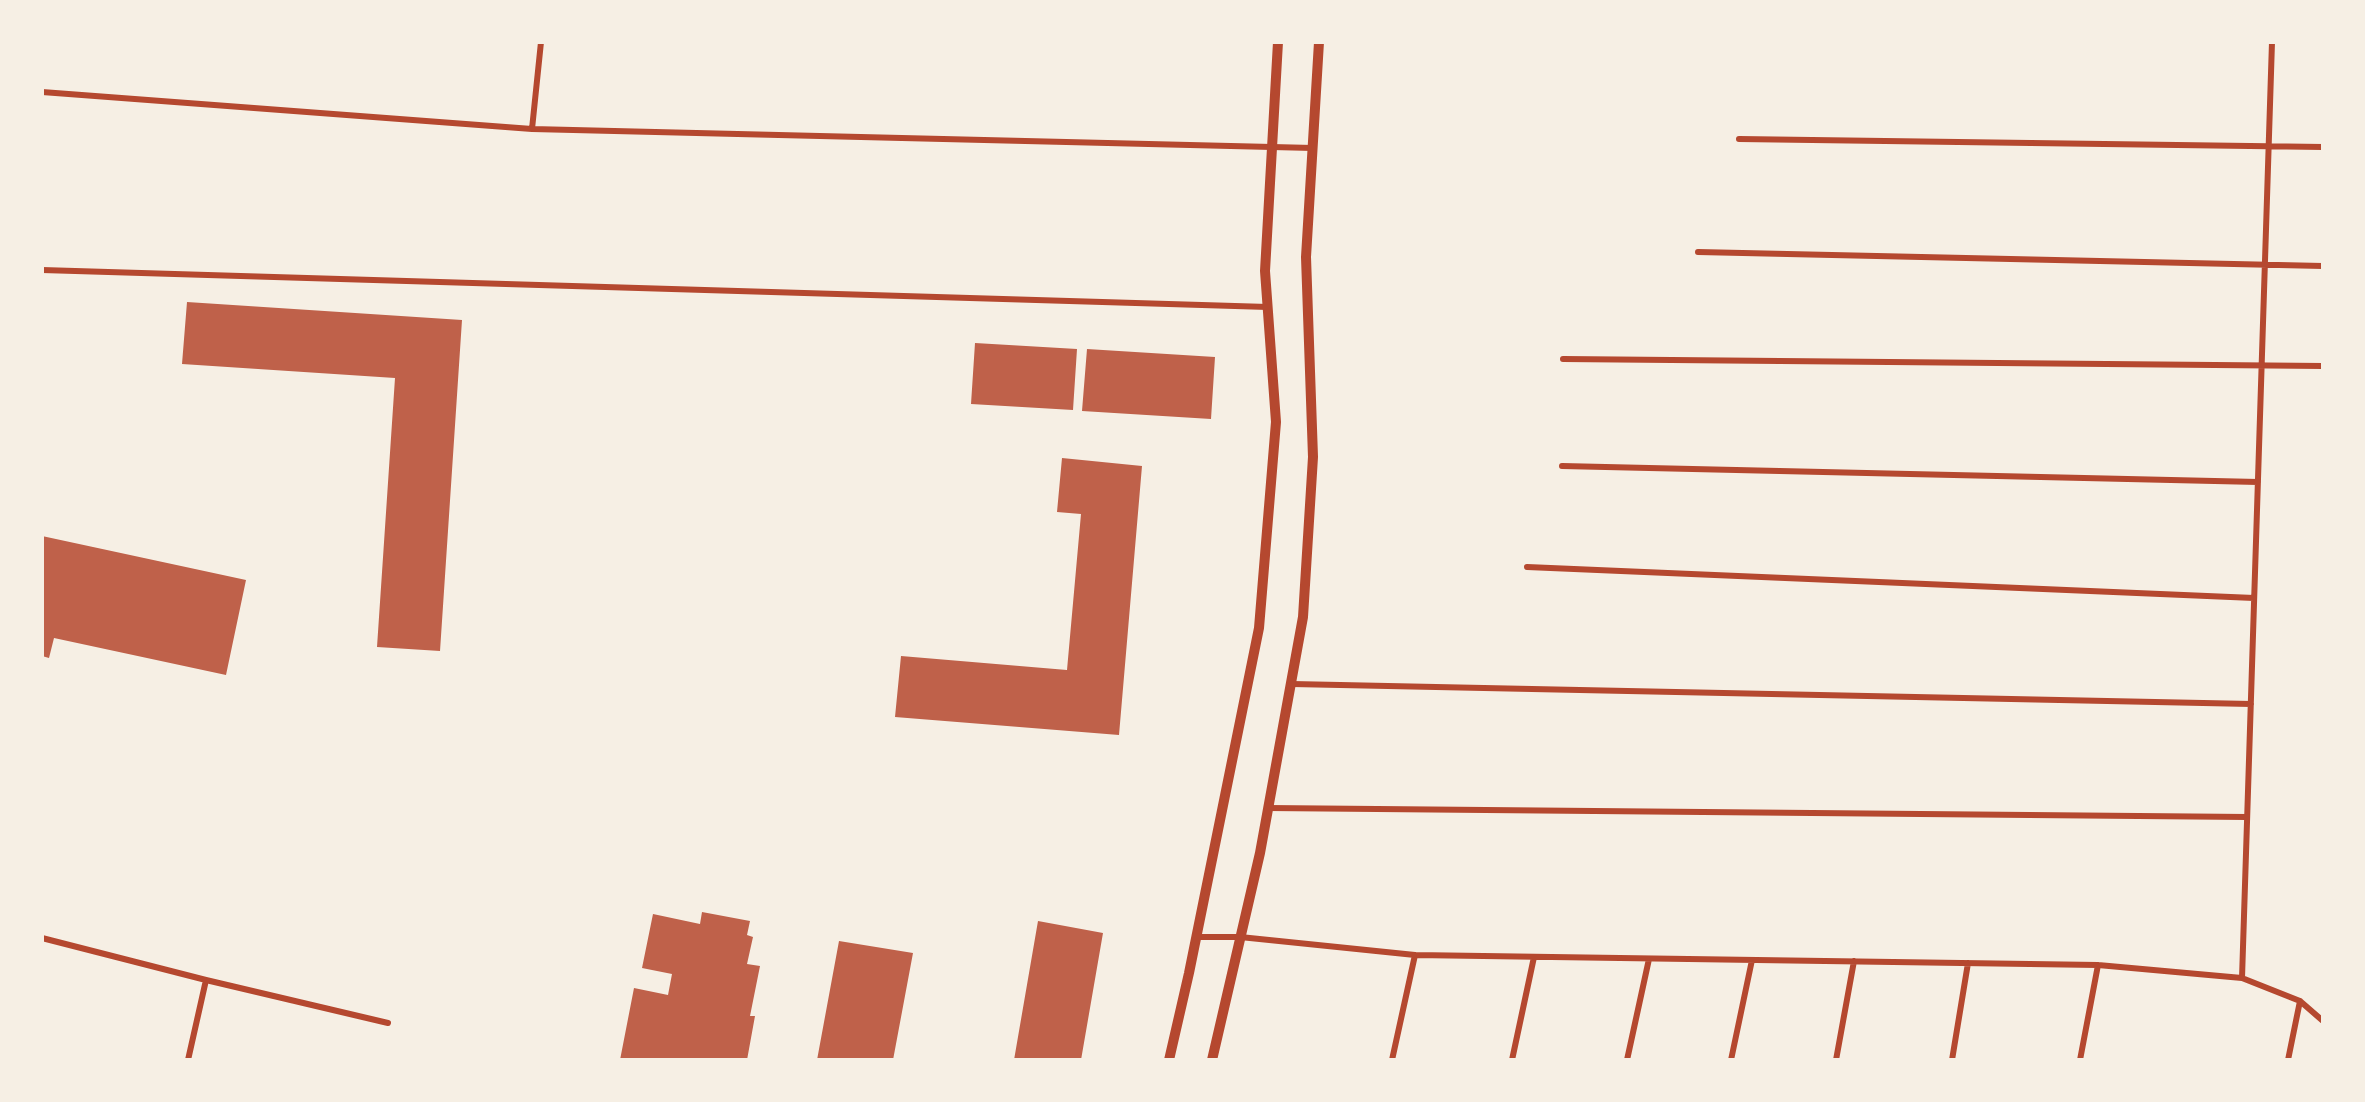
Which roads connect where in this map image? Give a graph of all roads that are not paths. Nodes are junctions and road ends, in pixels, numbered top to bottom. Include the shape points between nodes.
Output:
1 (541, 42) edge
2 (1278, 42) edge
3 (1319, 42) edge
4 (2272, 42) edge
5 (42, 92) edge
6 (532, 129) junction
7 (1739, 139) dead end
8 (1272, 146) junction
9 (2269, 146) junction
10 (2323, 147) edge
11 (1312, 148) junction
12 (1698, 252) dead end
13 (2265, 264) junction
14 (2323, 266) edge
15 (42, 270) edge
16 (1268, 307) junction
17 (1563, 359) dead end
18 (2262, 366) junction
19 (2323, 366) edge
20 (1562, 465) dead end
21 (2258, 482) junction
22 (1527, 567) dead end
23 (2254, 598) junction
24 (1292, 684) junction
25 (2251, 704) junction
26 (1268, 808) junction
27 (2247, 817) junction
28 (1196, 937) junction
29 (1240, 937) junction
30 (42, 938) edge
31 (1414, 955) junction
32 (1534, 957) junction
33 (1649, 959) junction
34 (1752, 960) junction
35 (1854, 961) junction
36 (1968, 963) junction
37 (2098, 965) junction
38 (2242, 978) junction
39 (206, 980) junction
40 (2300, 1001) junction
41 (2323, 1021) edge
42 (388, 1023) dead end
43 (188, 1060) edge
44 (1169, 1060) edge
45 (1212, 1060) edge
46 (1392, 1060) edge
47 (1512, 1060) edge
48 (1627, 1060) edge
49 (1731, 1060) edge
50 (1836, 1060) edge
51 (1952, 1060) edge
52 (2080, 1060) edge
53 (2288, 1060) edge

1 - 6 street
2 - 8 street
3 - 11 street
4 - 9 street
5 - 6 street
6 - 8 street
7 - 9 street
8 - 11 street
8 - 16 street via 1265,271
9 - 10 street
9 - 13 street
11 - 24 street via 1306,257 1312,457 1303,617
12 - 13 street
13 - 14 street
13 - 18 street
15 - 16 street
16 - 28 street via 1276,422 1259,628
17 - 18 street
18 - 19 street
18 - 21 street
20 - 21 street
21 - 23 street
22 - 23 street
23 - 25 street
24 - 25 street
24 - 26 street
25 - 27 street
26 - 27 street
26 - 29 street
27 - 38 street
28 - 29 street
28 - 44 street
29 - 31 street
29 - 45 street
30 - 39 street
31 - 32 street
31 - 46 street
32 - 33 street
32 - 47 street
33 - 34 street
33 - 48 street
34 - 35 street
34 - 49 street
35 - 36 street
35 - 50 street
36 - 37 street
36 - 51 street
37 - 38 street
37 - 52 street
38 - 40 street
39 - 42 street
39 - 43 street
40 - 41 street
40 - 53 street

